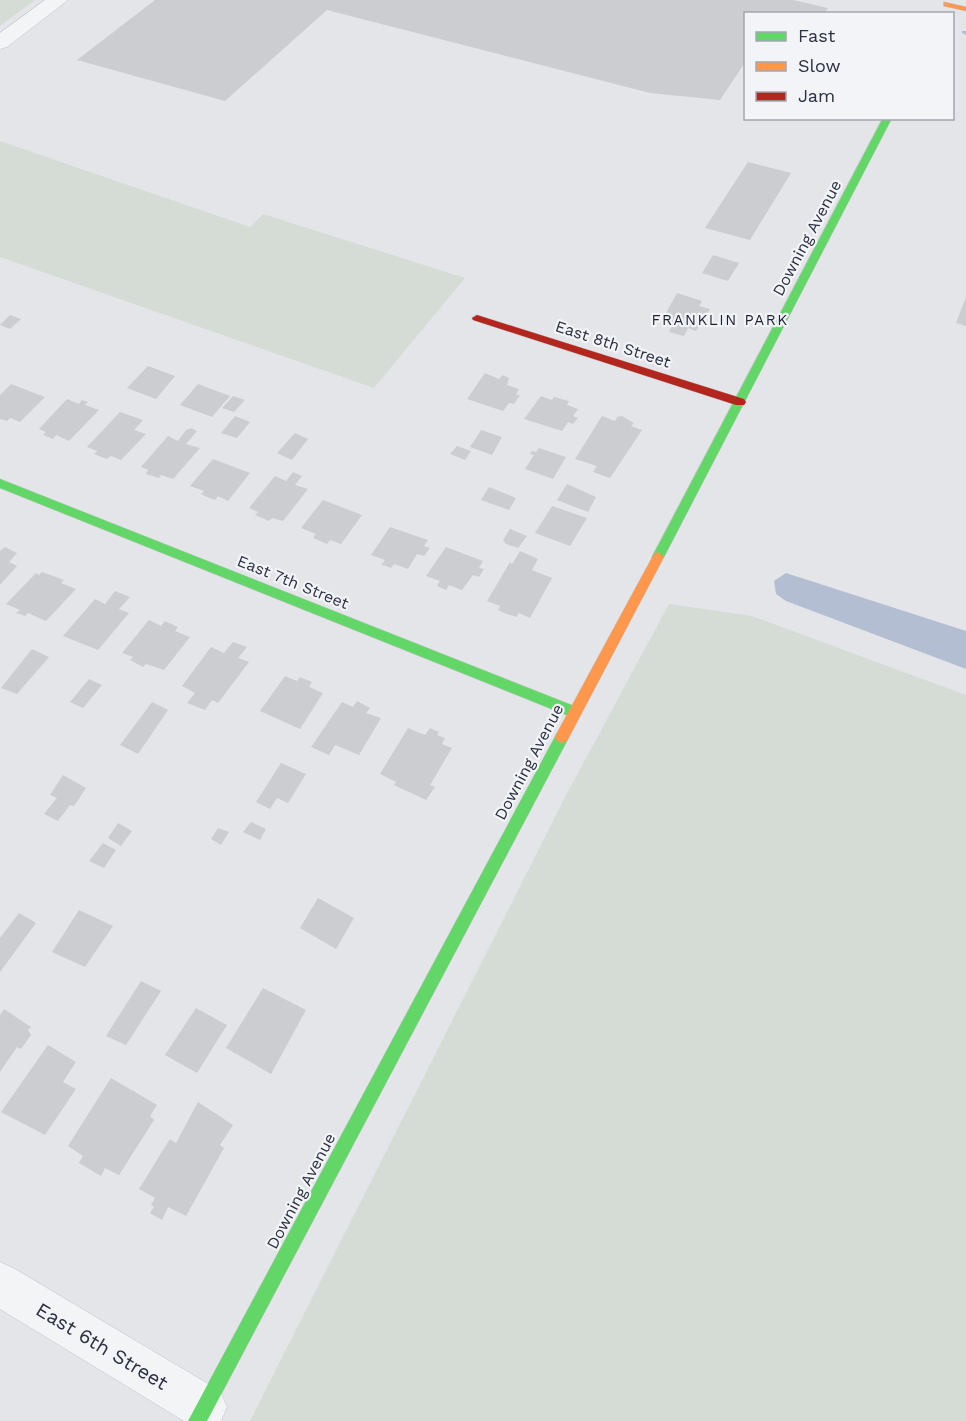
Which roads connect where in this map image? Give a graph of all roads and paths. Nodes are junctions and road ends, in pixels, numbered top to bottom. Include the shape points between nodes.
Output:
1 (58, 0) edge
2 (946, 6) edge
3 (966, 9) edge
4 (0, 43) edge
5 (887, 120) edge
6 (477, 318) dead end
7 (740, 402) junction
8 (0, 483) edge
9 (574, 712) junction
10 (0, 1284) edge
11 (201, 1414) edge

1 - 4 street
2 - 3 street
5 - 7 street, Downing Avenue
6 - 7 street, East 8th Street
7 - 9 street, Downing Avenue
8 - 9 street, East 7th Street
9 - 11 street, Downing Avenue
10 - 11 street, East 6th Street

